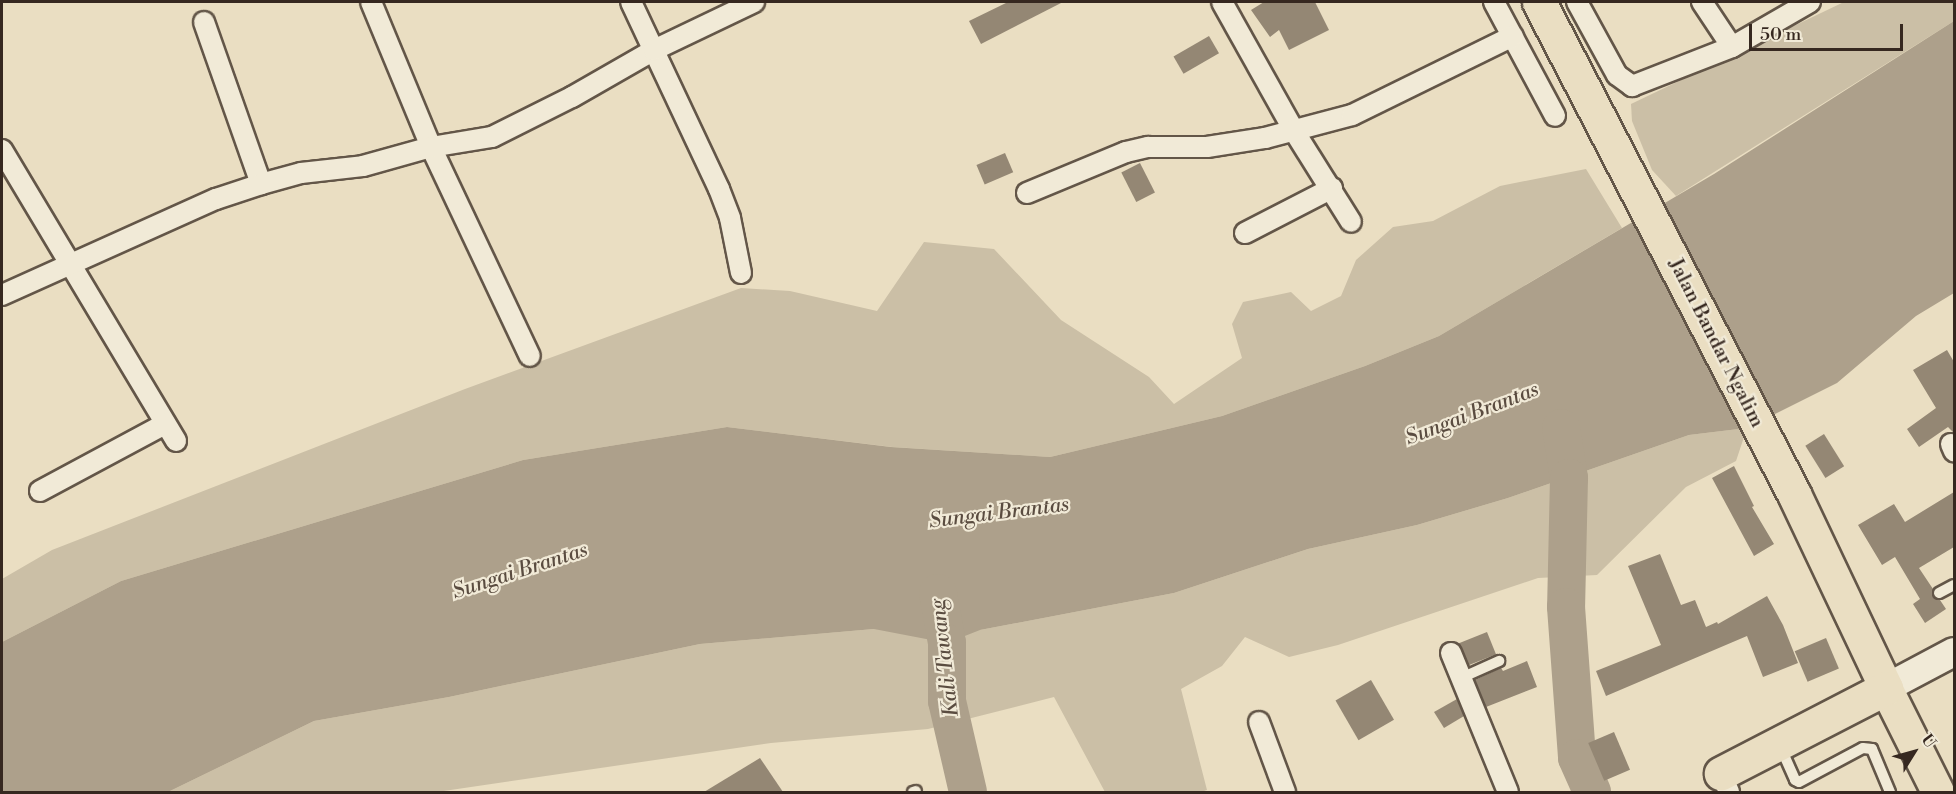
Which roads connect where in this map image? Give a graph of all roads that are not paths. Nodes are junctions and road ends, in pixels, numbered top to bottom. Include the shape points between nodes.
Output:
1 (371, 2) edge
2 (631, 2) edge
3 (754, 2) edge
4 (1222, 2) edge
5 (1494, 2) edge
6 (1539, 2) edge
7 (1577, 2) edge
8 (1702, 2) edge
9 (1810, 2) edge
10 (204, 22) dead end
11 (1513, 36) junction
12 (1732, 47) junction
13 (654, 50) junction
14 (1555, 116) dead end
15 (1294, 131) junction
16 (431, 147) junction
17 (2, 150) edge
18 (261, 184) junction
19 (1332, 188) junction
20 (1027, 193) dead end
21 (1351, 222) dead end
22 (1245, 233) dead end
23 (71, 266) junction
24 (741, 273) dead end
25 (2, 295) edge
26 (530, 356) dead end
27 (165, 424) junction
28 (176, 441) dead end
29 (39, 491) dead end
30 (1954, 585) edge
31 (1939, 593) dead end
32 (1954, 652) edge
33 (1451, 653) dead end
34 (1499, 661) dead end
35 (1461, 678) junction
36 (1887, 688) junction
37 (1259, 722) dead end
38 (1778, 743) junction
39 (1725, 782) edge
40 (1286, 792) edge
41 (1508, 792) edge
42 (1890, 792) edge
43 (1938, 792) edge

1 - 16 street
2 - 13 street
3 - 13 street
4 - 15 street
5 - 11 street
6 - 36 highway, Jalan Bandar Ngalim via 1794,494
7 - 12 street via 1617,75 1632,86
8 - 12 street
9 - 12 street
10 - 18 street
11 - 14 street
11 - 15 street via 1352,115
13 - 16 street via 492,137
13 - 24 street via 719,189 730,218
15 - 19 street
15 - 20 street via 1216,146 1148,147 1126,152
16 - 18 street via 363,166 301,173
16 - 26 street
17 - 23 street
18 - 23 street via 216,199
19 - 21 street
19 - 22 street
23 - 25 street
23 - 27 street
27 - 28 street
27 - 29 street
30 - 31 lane
32 - 36 main road
33 - 35 street
34 - 35 lane
35 - 41 street
36 - 38 highway
36 - 43 main road
37 - 40 street
38 - 39 highway
38 - 42 lane via 1799,782 1863,748 1872,749

